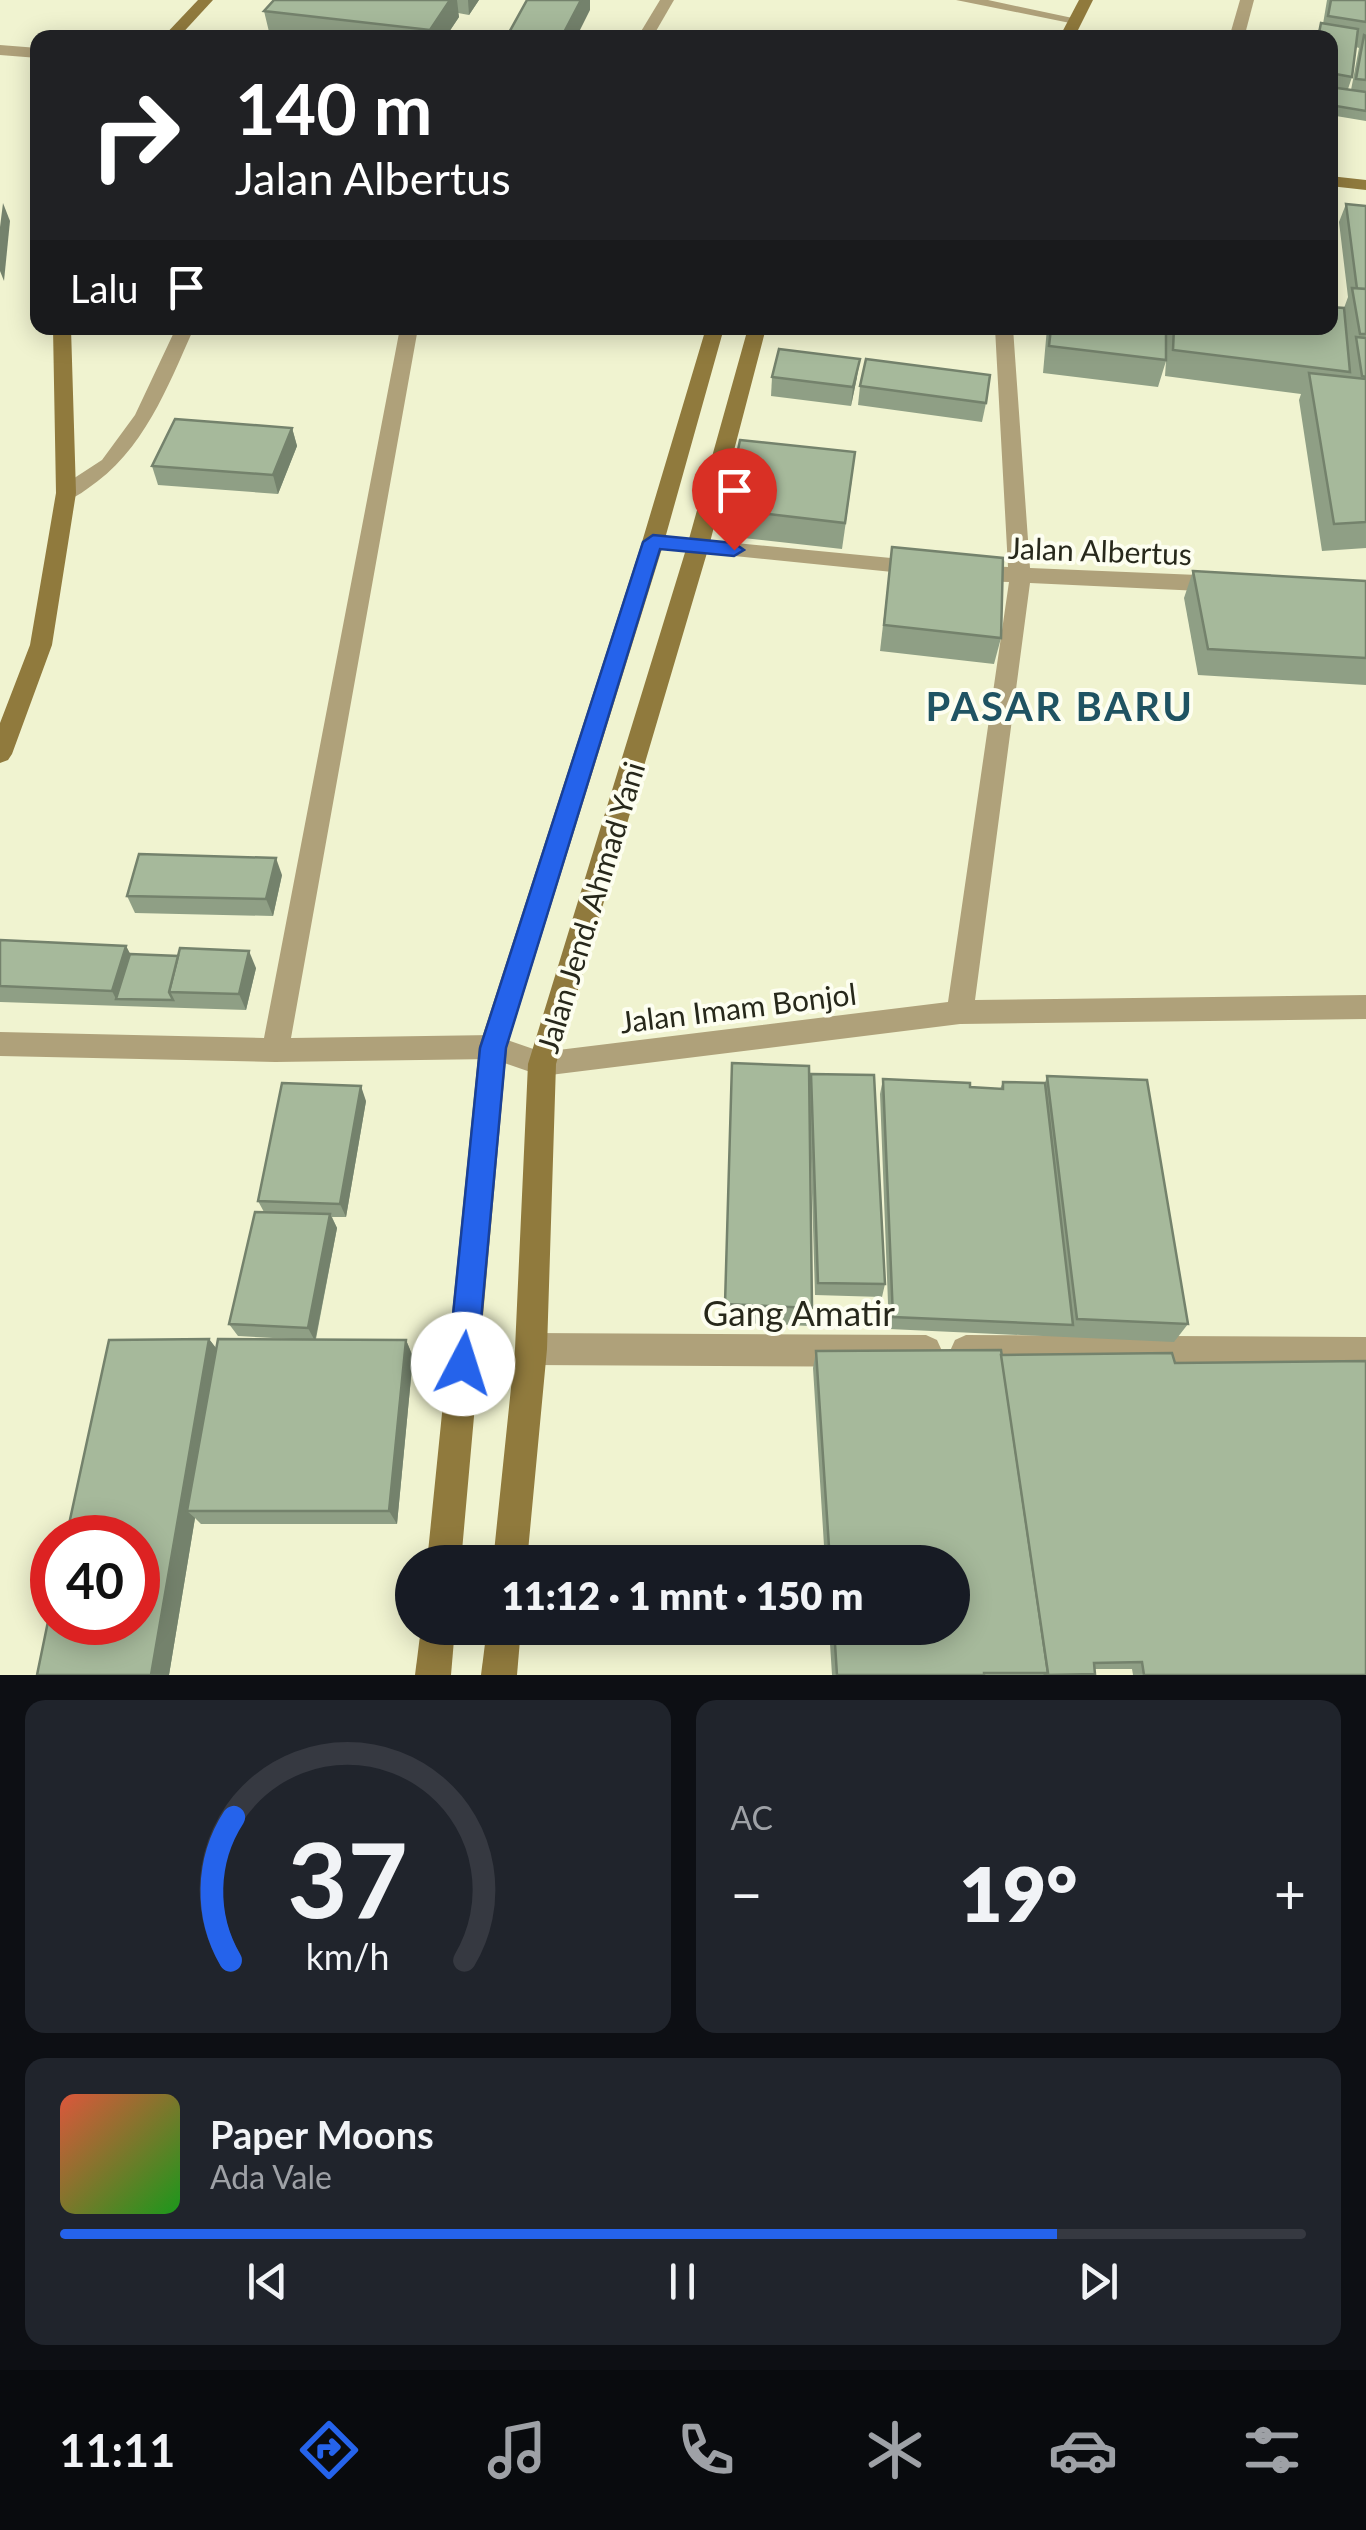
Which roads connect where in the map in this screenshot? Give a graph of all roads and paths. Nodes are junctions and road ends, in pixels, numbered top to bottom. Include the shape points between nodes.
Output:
1 (206, 0) edge
2 (667, 0) edge
3 (963, 0) edge
4 (1086, 0) edge
5 (1247, 0) edge
6 (1075, 20) junction
7 (177, 30) edge
8 (649, 30) edge
9 (1070, 30) edge
10 (1238, 30) edge
11 (0, 50) edge
12 (30, 53) edge
13 (1338, 182) edge
14 (1366, 185) edge
15 (62, 335) edge
16 (182, 335) edge
17 (409, 335) edge
18 (713, 335) edge
19 (755, 335) edge
20 (1004, 335) edge
21 (66, 493) junction
22 (653, 542) junction
23 (698, 546) junction
24 (1020, 578) junction
25 (1246, 585) edge
26 (0, 754) edge
27 (1366, 1007) edge
28 (960, 1012) junction
29 (0, 1044) edge
30 (493, 1048) junction
31 (274, 1050) junction
32 (542, 1064) junction
33 (531, 1348) junction
34 (1366, 1353) edge
35 (446, 1545) edge
36 (512, 1545) edge
37 (436, 1645) edge
38 (502, 1645) edge
39 (433, 1675) edge
40 (499, 1675) edge

1 - 7 street
2 - 8 street
3 - 6 street
4 - 6 street
5 - 10 street
6 - 9 street
11 - 12 street
13 - 14 street
15 - 21 street
16 - 21 street via 136,428 109,465
17 - 31 street
18 - 22 street, Jalan Jend. Ahmad Yani
19 - 23 street, Jalan Jend. Ahmad Yani
20 - 24 street
21 - 26 street via 41,645
22 - 23 street, Jalan Albertus
22 - 30 street, Jalan Jend. Ahmad Yani
23 - 24 street, Jalan Albertus
23 - 32 street, Jalan Jend. Ahmad Yani
24 - 25 street, Jalan Albertus
24 - 28 street
27 - 28 street, Jalan Imam Bonjol
28 - 32 street, Jalan Imam Bonjol
29 - 31 street, Jalan Imam Bonjol
30 - 31 street, Jalan Imam Bonjol
30 - 32 street, Jalan Imam Bonjol
30 - 35 street, Jalan Jend. Ahmad Yani
32 - 33 street, Jalan Jend. Ahmad Yani
33 - 34 street, Gang Amatir
33 - 36 street, Jalan Jend. Ahmad Yani
37 - 39 street
38 - 40 street

